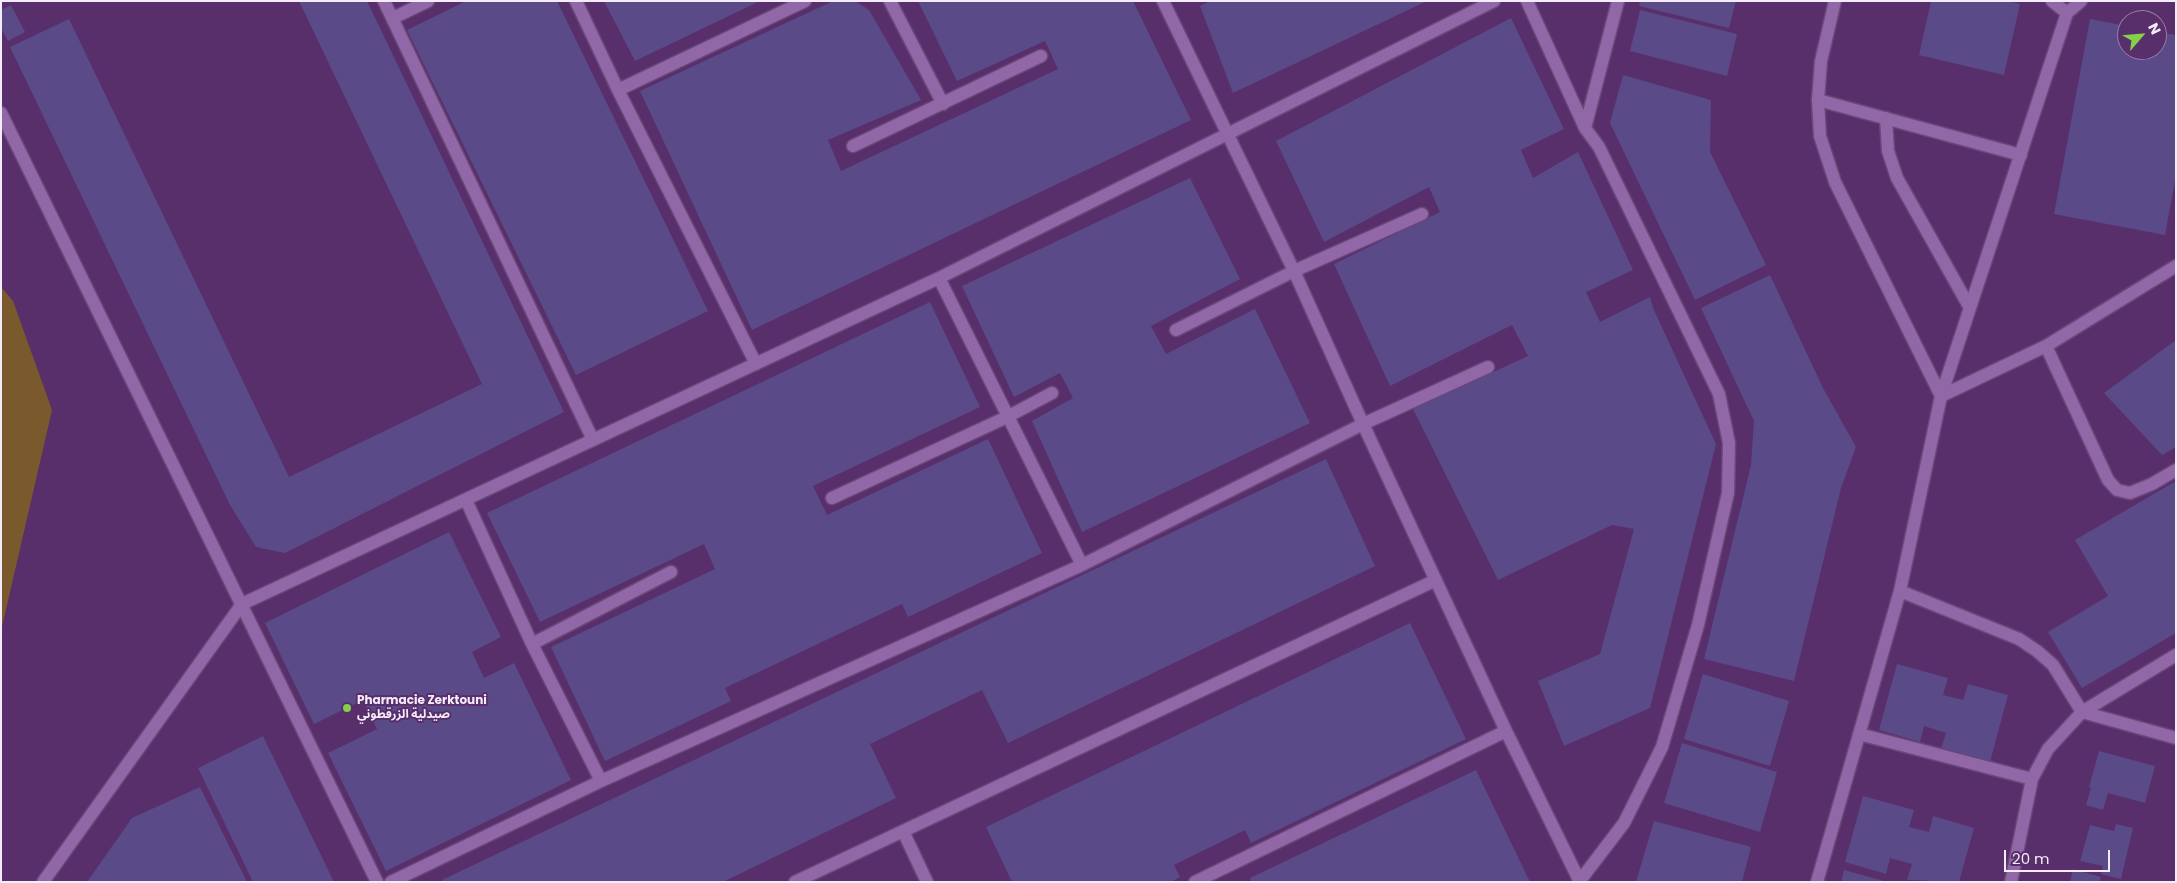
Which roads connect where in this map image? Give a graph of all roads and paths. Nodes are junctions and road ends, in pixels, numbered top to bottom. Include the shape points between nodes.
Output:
1 (384, 1) edge
2 (428, 1) edge
3 (576, 1) edge
4 (805, 1) edge
5 (890, 1) edge
6 (1163, 1) edge
7 (1494, 1) edge
8 (1527, 1) edge
9 (1618, 1) edge
10 (1835, 1) edge
11 (2052, 1) edge
12 (2081, 1) edge
13 (2067, 13) junction
14 (393, 18) junction
15 (1041, 56) dead end
16 (618, 90) junction
17 (1818, 100) junction
18 (943, 104) junction
19 (1, 113) edge
20 (1886, 118) junction
21 (1585, 128) junction
22 (1228, 132) junction
23 (853, 146) dead end
24 (2022, 155) junction
25 (1422, 214) dead end
26 (2176, 266) edge
27 (1294, 271) junction
28 (938, 278) junction
29 (1970, 308) junction
30 (1176, 330) dead end
31 (2046, 346) junction
32 (756, 364) junction
33 (1488, 367) dead end
34 (1052, 393) dead end
35 (1941, 396) junction
36 (1007, 417) junction
37 (1363, 424) junction
38 (593, 440) junction
39 (2176, 470) edge
40 (832, 498) dead end
41 (466, 500) junction
42 (1082, 565) junction
43 (671, 572) dead end
44 (1436, 580) junction
45 (1900, 591) junction
46 (242, 604) junction
47 (532, 644) junction
48 (2176, 655) edge
49 (2082, 712) junction
50 (1506, 731) junction
51 (1859, 734) junction
52 (2176, 738) edge
53 (2032, 779) junction
54 (601, 781) junction
55 (903, 831) junction
56 (1216, 877) edge
57 (43, 882) edge
58 (377, 882) edge
59 (392, 882) edge
60 (795, 882) edge
61 (927, 882) edge
62 (1195, 882) edge
63 (1580, 882) edge
64 (1817, 882) edge
65 (2011, 882) edge

1 - 14 street
2 - 14 street
3 - 16 street
4 - 16 street
5 - 18 street
6 - 22 street
7 - 22 street
8 - 21 street
9 - 21 street
10 - 17 street via 1821,61
11 - 13 street
12 - 13 street
13 - 24 street
14 - 38 street
15 - 18 street
16 - 32 street
17 - 20 street
17 - 35 street via 1820,136 1835,182
18 - 23 street
19 - 46 street
20 - 24 street
20 - 29 street via 1888,150 1896,178
21 - 63 street via 1599,147 1720,394 1729,443 1726,502 1698,625 1662,747 1624,822
22 - 27 street
22 - 28 street
24 - 29 street
25 - 27 street
26 - 31 street
27 - 30 street
27 - 37 street
28 - 32 street
28 - 36 street
29 - 35 street
31 - 35 street
31 - 39 street via 2108,480 2117,490 2130,493
32 - 38 street
33 - 37 street
34 - 36 street
35 - 45 street
36 - 40 street
36 - 42 street
37 - 42 street
37 - 44 street
38 - 41 street
41 - 46 street
41 - 47 street
42 - 54 street
43 - 47 street
44 - 50 street
44 - 55 street
45 - 49 street via 2018,639 2037,651 2053,666
45 - 51 street
46 - 57 street
46 - 58 street
47 - 54 street
48 - 49 street
49 - 52 street
49 - 53 street via 2048,749
50 - 56 street
50 - 63 street
51 - 53 street
51 - 64 street
53 - 65 street
54 - 59 street
55 - 60 street
55 - 61 street
56 - 62 street

